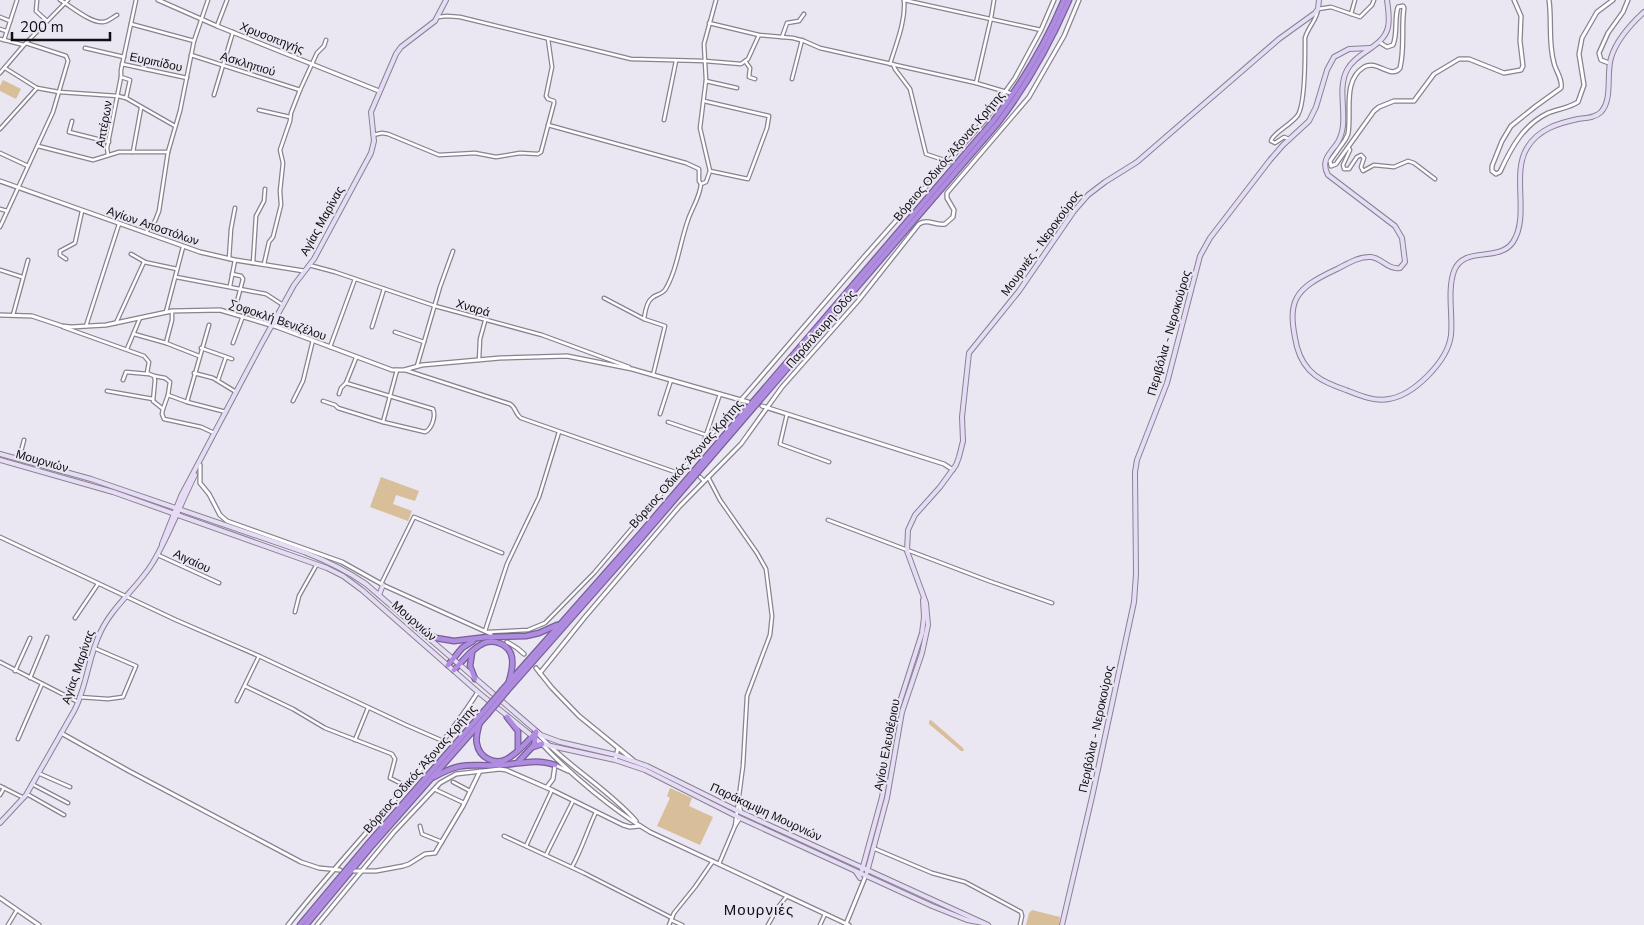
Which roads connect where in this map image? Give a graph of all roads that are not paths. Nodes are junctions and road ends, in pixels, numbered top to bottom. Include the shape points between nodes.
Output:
1 (17, 0) edge
2 (38, 0) edge
3 (60, 0) edge
4 (136, 0) edge
5 (158, 0) edge
6 (208, 0) edge
7 (226, 0) edge
8 (446, 0) edge
9 (716, 0) edge
10 (904, 0) edge
11 (994, 0) edge
12 (1054, 0) edge
13 (1064, 0) edge
14 (1069, 0) edge
15 (1079, 0) edge
16 (1318, 0) edge
17 (1355, 0) edge
18 (1374, 0) edge
19 (1388, 0) edge
20 (1514, 0) edge
21 (1549, 0) edge
22 (1613, 0) edge
23 (1628, 0) edge
24 (67, 2) edge
25 (1318, 9) junction
26 (1644, 12) edge
27 (804, 14) dead end
28 (1351, 14) junction
29 (118, 15) dead end
30 (0, 17) edge
31 (438, 17) junction
32 (991, 18) junction
33 (202, 19) junction
34 (10, 21) junction
35 (47, 21) junction
36 (709, 23) junction
37 (131, 24) junction
38 (217, 26) junction
39 (0, 29) edge
40 (1041, 30) junction
41 (6, 31) junction
42 (233, 32) junction
43 (759, 35) junction
44 (782, 37) junction
45 (548, 39) junction
46 (2, 40) edge
47 (326, 40) dead end
48 (802, 40) junction
49 (194, 41) junction
50 (1379, 42) junction
51 (25, 44) junction
52 (85, 48) dead end
53 (1370, 48) junction
54 (191, 55) junction
55 (124, 58) junction
56 (676, 60) junction
57 (705, 61) junction
58 (746, 62) junction
59 (312, 63) junction
60 (1609, 63) junction
61 (122, 64) junction
62 (892, 64) junction
63 (223, 65) junction
64 (5, 68) junction
65 (0, 73) edge
66 (121, 77) junction
67 (187, 78) junction
68 (755, 79) dead end
69 (792, 79) dead end
70 (706, 81) junction
71 (976, 83) junction
72 (37, 88) junction
73 (737, 88) dead end
74 (300, 90) junction
75 (379, 91) junction
76 (60, 92) junction
77 (1008, 92) junction
78 (214, 94) dead end
79 (118, 96) junction
80 (1024, 96) dead end
81 (1028, 97) junction
82 (126, 98) junction
83 (704, 101) junction
84 (142, 108) junction
85 (259, 110) dead end
86 (290, 116) junction
87 (664, 120) dead end
88 (72, 121) dead end
89 (0, 122) edge
90 (4, 124) junction
91 (548, 125) junction
92 (175, 126) junction
93 (0, 129) edge
94 (373, 135) junction
95 (1290, 139) junction
96 (108, 142) junction
97 (37, 146) junction
98 (1348, 147) junction
99 (133, 152) junction
100 (168, 152) junction
101 (0, 153) edge
102 (108, 155) junction
103 (950, 162) junction
104 (28, 166) junction
105 (710, 171) junction
106 (1435, 179) dead end
107 (0, 181) edge
108 (701, 184) junction
109 (944, 187) junction
110 (18, 188) junction
111 (265, 189) dead end
112 (943, 195) dead end
113 (236, 208) dead end
114 (0, 209) edge
115 (7, 211) junction
116 (82, 211) junction
117 (924, 217) dead end
118 (916, 219) junction
119 (119, 224) junction
120 (0, 227) edge
121 (145, 234) junction
122 (183, 247) junction
123 (453, 252) dead end
124 (130, 254) dead end
125 (66, 259) dead end
126 (229, 259) junction
127 (28, 260) dead end
128 (234, 260) junction
129 (145, 262) junction
130 (253, 263) junction
131 (264, 265) junction
132 (309, 265) junction
133 (177, 269) junction
134 (0, 270) edge
135 (304, 271) junction
136 (232, 274) junction
137 (23, 277) junction
138 (176, 277) junction
139 (355, 279) junction
140 (230, 286) junction
141 (384, 289) junction
142 (240, 290) junction
143 (604, 298) dead end
144 (283, 305) junction
145 (435, 306) junction
146 (172, 311) junction
147 (166, 312) junction
148 (234, 313) junction
149 (0, 315) edge
150 (13, 315) junction
151 (243, 316) junction
152 (140, 318) junction
153 (644, 319) junction
154 (485, 320) junction
155 (116, 323) junction
156 (62, 326) junction
157 (86, 326) junction
158 (209, 326) dead end
159 (271, 326) junction
160 (372, 327) dead end
161 (395, 332) dead end
162 (134, 334) junction
163 (313, 340) junction
164 (424, 342) junction
165 (166, 343) junction
166 (233, 343) dead end
167 (330, 347) junction
168 (202, 348) junction
169 (127, 350) junction
170 (199, 356) junction
171 (226, 357) junction
172 (356, 358) junction
173 (232, 360) dead end
174 (488, 360) joint
175 (479, 361) junction
176 (417, 366) junction
177 (632, 369) junction
178 (397, 370) junction
179 (404, 370) junction
180 (194, 373) junction
181 (148, 374) junction
182 (653, 374) junction
183 (154, 376) junction
184 (124, 380) dead end
185 (218, 380) junction
186 (671, 380) junction
187 (346, 383) junction
188 (107, 391) dead end
189 (236, 392) junction
190 (168, 394) junction
191 (340, 394) dead end
192 (720, 394) junction
193 (390, 397) junction
194 (153, 399) junction
195 (323, 400) dead end
196 (741, 400) junction
197 (292, 401) dead end
198 (187, 402) junction
199 (748, 402) dead end
200 (765, 407) junction
201 (163, 409) junction
202 (226, 412) junction
203 (787, 413) junction
204 (660, 414) dead end
205 (383, 422) junction
206 (668, 422) dead end
207 (560, 432) junction
208 (214, 433) junction
209 (706, 435) junction
210 (24, 440) dead end
211 (702, 446) junction
212 (0, 454) edge
213 (204, 455) junction
214 (19, 459) junction
215 (0, 460) edge
216 (829, 462) dead end
217 (200, 465) junction
218 (685, 466) junction
219 (689, 469) dead end
220 (953, 470) junction
221 (678, 473) junction
222 (700, 477) dead end
223 (708, 477) junction
224 (704, 481) junction
225 (181, 500) junction
226 (166, 505) junction
227 (177, 508) junction
228 (164, 510) junction
229 (187, 512) junction
230 (175, 514) junction
231 (186, 518) junction
232 (828, 520) dead end
233 (171, 523) junction
234 (0, 538) edge
235 (907, 551) junction
236 (502, 553) dead end
237 (157, 554) junction
238 (317, 564) junction
239 (219, 583) dead end
240 (98, 584) junction
241 (382, 585) junction
242 (922, 590) junction
243 (379, 595) junction
244 (126, 596) junction
245 (1052, 603) dead end
246 (295, 612) dead end
247 (75, 618) dead end
248 (561, 624) junction
249 (416, 627) junction
250 (488, 632) junction
251 (48, 637) dead end
252 (30, 638) dead end
253 (479, 638) junction
254 (507, 642) dead end
255 (93, 647) junction
256 (472, 652) junction
257 (524, 654) dead end
258 (259, 656) junction
259 (452, 660) junction
260 (0, 662) edge
261 (448, 665) junction
262 (458, 666) junction
263 (536, 668) dead end
264 (454, 670) junction
265 (15, 671) junction
266 (540, 673) junction
267 (30, 678) junction
268 (475, 679) junction
269 (508, 683) junction
270 (42, 684) junction
271 (245, 686) junction
272 (505, 690) junction
273 (478, 692) junction
274 (79, 700) junction
275 (237, 701) dead end
276 (368, 708) junction
277 (485, 713) junction
278 (507, 716) junction
279 (480, 723) junction
280 (60, 733) junction
281 (535, 735) junction
282 (18, 739) dead end
283 (356, 740) junction
284 (443, 741) junction
285 (545, 744) junction
286 (532, 748) junction
287 (618, 748) junction
288 (518, 749) junction
289 (616, 755) junction
290 (614, 760) junction
291 (634, 761) junction
292 (516, 763) junction
293 (555, 765) junction
294 (480, 771) junction
295 (38, 773) junction
296 (573, 773) junction
297 (430, 779) junction
298 (453, 782) dead end
299 (32, 784) junction
300 (0, 786) edge
301 (406, 786) junction
302 (70, 787) dead end
303 (547, 787) junction
304 (4, 788) junction
305 (434, 789) junction
306 (552, 790) junction
307 (470, 791) junction
308 (0, 795) edge
309 (25, 796) junction
310 (739, 799) junction
311 (572, 801) junction
312 (68, 803) dead end
313 (464, 803) junction
314 (736, 810) junction
315 (596, 812) junction
316 (741, 812) junction
317 (64, 815) dead end
318 (735, 816) junction
319 (740, 818) junction
320 (0, 822) edge
321 (420, 826) dead end
322 (640, 826) junction
323 (735, 826) junction
324 (504, 836) dead end
325 (442, 842) junction
326 (526, 846) junction
327 (873, 848) junction
328 (546, 856) junction
329 (712, 861) junction
330 (865, 861) junction
331 (720, 864) junction
332 (572, 867) junction
333 (855, 868) junction
334 (334, 870) junction
335 (340, 870) dead end
336 (354, 871) dead end
337 (361, 872) junction
338 (864, 872) junction
339 (860, 878) junction
340 (861, 884) junction
341 (787, 896) junction
342 (0, 898) edge
343 (17, 910) junction
344 (826, 914) junction
345 (671, 919) junction
346 (986, 924) edge
347 (8, 925) edge
348 (39, 925) edge
349 (288, 925) edge
350 (300, 925) edge
351 (306, 925) edge
352 (317, 925) edge
353 (669, 925) edge
354 (682, 925) edge
355 (768, 925) edge
356 (820, 925) edge
357 (847, 925) edge
358 (1020, 925) edge
359 (1062, 925) edge

1 - 34 street
2 - 35 street via 36,11
3 - 24 street
4 - 37 street, Απτέρων
5 - 33 street, Χρυσοπηγής
6 - 33 street
7 - 38 street
8 - 31 main road, Αγίας Μαρίνας
9 - 36 street
10 - 32 street
10 - 62 street via 903,19
11 - 32 street
12 - 40 street, Παράπλευρη Οδός
13 - 248 highway, Βόρειος Οδικός Άξονας Κρήτης via 1032,64 994,120
14 - 109 highway, Βόρειος Οδικός Άξονας Κρήτης via 1018,96
15 - 81 street, Παράπλευρη Οδός via 1064,36
16 - 25 main road
17 - 28 street
18 - 28 street via 1360,17
19 - 50 main road via 1388,27
20 - 98 street via 1522,16 1520,41 1524,66 1521,70 1504,72 1469,59 1459,59 1434,74 1414,101 1394,101 1374,111
21 - 22 street via 1550,44 1561,88 1508,130 1492,166 1496,174 1527,128 1548,113 1578,102 1584,85 1579,54 1582,38 1597,12
23 - 60 street via 1599,53 1601,60
24 - 29 street via 98,22
24 - 35 street
25 - 28 street via 1331,7
25 - 95 street via 1305,38 1301,109 1271,141 1275,143 1284,137
25 - 220 main road, Μουρνιές - Νεροκούρος via 1137,162 1097,187 1081,203 1019,291 969,353 962,417 963,441
26 - 60 main road via 1618,42
27 - 44 street via 797,22 787,23
30 - 34 street
31 - 45 street via 454,16
31 - 75 main road, Αγίας Μαρίνας via 398,51
32 - 40 street
32 - 71 street
33 - 38 street, Χρυσοπηγής
33 - 49 street
34 - 41 street
35 - 51 street
36 - 43 street
36 - 57 street via 704,44
37 - 49 street
37 - 55 street, Απτέρων
38 - 42 street, Χρυσοπηγής
39 - 41 street
40 - 77 street, Παράπλευρη Οδός
41 - 46 street
42 - 59 street, Χρυσοπηγής
42 - 63 street
43 - 44 street
43 - 58 street
44 - 48 street
45 - 56 street via 631,59
45 - 91 street via 552,67 546,96 554,103
46 - 51 street
47 - 59 street
48 - 62 street via 820,48
48 - 69 street
49 - 54 street
50 - 53 main road
50 - 98 street via 1387,47 1392,45 1397,11 1402,6 1404,31 1400,70 1393,73 1372,65 1356,75 1350,89 1348,134 1330,161 1331,166
51 - 64 street
51 - 76 street via 68,57
52 - 55 street
53 - 60 main road via 1354,60 1345,74 1341,135 1324,165 1328,175 1395,226 1402,238 1405,262 1396,269 1376,258 1366,258 1328,273 1302,290 1294,303 1292,316 1300,356 1312,374 1341,389 1382,400 1409,392 1440,360 1450,338 1454,270 1467,258 1510,246 1519,224 1521,178 1527,148 1538,134 1550,127 1592,118 1602,111 1606,103
53 - 95 main road, Περιβόλια - Νεροκούρος via 1349,49 1334,57 1312,117
54 - 63 street, Ασκληπιού
54 - 67 street
55 - 61 street, Απτέρων
56 - 57 street
56 - 87 street
57 - 58 street
57 - 70 street
58 - 68 street via 750,68 749,77
59 - 74 street
59 - 75 street, Χρυσοπηγής
61 - 66 street, Απτέρων
61 - 67 street, Ευριπίδου
62 - 71 street
62 - 103 street via 910,89 926,154
63 - 74 street, Ασκληπιού
63 - 78 street
64 - 65 street
64 - 72 street
66 - 79 street, Απτέρων
66 - 82 street via 130,80
67 - 92 street
70 - 73 street
70 - 83 street
71 - 77 street
72 - 76 street
72 - 90 street
74 - 86 street
75 - 94 main road, Αγίας Μαρίνας via 371,112
76 - 79 street
76 - 97 street
77 - 103 street, Παράπλευρη Οδός
79 - 82 street
79 - 96 street, Απτέρων
80 - 81 street
81 - 200 street, Παράπλευρη Οδός via 949,189 946,196 954,210 950,221 942,225 922,222
82 - 84 street
83 - 105 street via 700,128
83 - 105 street via 770,118 748,179
84 - 92 street
84 - 99 street
85 - 86 street
86 - 131 street via 280,150 283,163 280,210
88 - 96 street via 69,132
89 - 90 street
90 - 93 street
91 - 94 street via 541,152 536,155 439,155 388,134
91 - 108 street via 686,163 699,169
92 - 100 street
94 - 132 main road, Αγίας Μαρίνας via 371,153
95 - 359 main road, Περιβόλια - Νεροκούρος via 1270,160 1202,251 1169,376 1137,460 1134,602
96 - 102 street, Απτέρων
97 - 102 street via 89,160
97 - 104 street
98 - 106 street via 1350,150 1342,165 1344,169 1349,169 1361,155 1364,158 1363,171 1374,165 1394,167 1408,161
99 - 100 street
99 - 102 street
100 - 121 street via 155,221
101 - 104 street
103 - 196 street, Παράπλευρη Οδός
104 - 110 street
105 - 108 street via 706,182
107 - 110 street, Αγίων Αποστόλων
108 - 153 street via 672,276 661,294 648,302
109 - 112 highway
109 - 118 highway, Βόρειος Οδικός Άξονας Κρήτης
110 - 115 street
110 - 116 street, Αγίων Αποστόλων
111 - 130 street via 264,201 256,216
113 - 126 street
114 - 115 street
115 - 120 street
116 - 119 street, Αγίων Αποστόλων
116 - 125 street via 75,243 60,251
117 - 118 highway
118 - 272 highway, Βόρειος Οδικός Άξονας Κρήτης via 620,564
119 - 121 street, Αγίων Αποστόλων
119 - 157 street
121 - 122 street, Αγίων Αποστόλων
122 - 126 street, Αγίων Αποστόλων
122 - 133 street
123 - 145 street
124 - 129 street
126 - 128 street, Αγίων Αποστόλων
127 - 137 street
128 - 130 street, Αγίων Αποστόλων
128 - 136 street
129 - 133 street
129 - 155 street
130 - 131 street, Αγίων Αποστόλων
131 - 135 street, Αγίων Αποστόλων
132 - 135 main road, Αγίας Μαρίνας
132 - 139 street, Χναρά
133 - 138 street
134 - 137 street
135 - 144 main road, Αγίας Μαρίνας
136 - 140 street
136 - 142 street via 242,277
137 - 150 street
138 - 140 street
138 - 147 street
139 - 141 street, Χναρά
139 - 167 street
140 - 142 street
141 - 145 street, Χναρά
141 - 160 street
142 - 144 street via 266,294
142 - 148 street
143 - 153 street
144 - 159 main road, Αγίας Μαρίνας
145 - 154 street, Χναρά
145 - 164 street
146 - 147 street, Σοφοκλή Βενιζέλου
146 - 148 street, Σοφοκλή Βενιζέλου
146 - 165 street
147 - 152 street, Σοφοκλή Βενιζέλου
148 - 151 street, Σοφοκλή Βενιζέλου
149 - 150 street, Σοφοκλή Βενιζέλου
150 - 156 street, Σοφοκλή Βενιζέλου via 32,316
151 - 159 street, Σοφοκλή Βενιζέλου
151 - 166 street
152 - 155 street, Σοφοκλή Βενιζέλου
152 - 162 street
153 - 182 street via 665,326
154 - 175 street
154 - 177 street, Χναρά via 542,335
155 - 157 street, Σοφοκλή Βενιζέλου
156 - 157 street, Σοφοκλή Βενιζέλου
156 - 169 street
158 - 168 street
159 - 163 street, Σοφοκλή Βενιζέλου
159 - 189 main road, Αγίας Μαρίνας
161 - 164 street
162 - 165 street
162 - 169 street
163 - 167 street, Σοφοκλή Βενιζέλου
163 - 197 street via 303,380
164 - 176 street
165 - 170 street
167 - 172 street, Σοφοκλή Βενιζέλου
168 - 170 street
168 - 171 street
169 - 181 street via 147,358
170 - 180 street
171 - 173 street
171 - 185 street
172 - 178 street, Σοφοκλή Βενιζέλου
172 - 187 street
174 - 175 street, Σοφοκλή Βενιζέλου
174 - 177 street, Χναρά via 558,356
175 - 176 street, Σοφοκλή Βενιζέλου
176 - 179 street, Σοφοκλή Βενιζέλου
177 - 182 street, Χναρά
178 - 179 street, Σοφοκλή Βενιζέλου
178 - 193 street
179 - 207 street via 510,404 518,416
180 - 185 street
180 - 198 street
181 - 183 street
181 - 184 street via 126,372
182 - 186 street, Χναρά
183 - 190 street via 169,381
183 - 194 street
185 - 189 street
186 - 192 street, Χναρά
186 - 204 street
187 - 191 street
187 - 193 street
188 - 194 street
189 - 202 main road, Αγίας Μαρίνας
190 - 198 street
190 - 201 street
192 - 196 street, Χναρά
192 - 209 street
193 - 205 street
193 - 205 street via 433,410 434,416 425,432
194 - 201 street
195 - 205 street
196 - 199 street, Χναρά
196 - 211 street
198 - 202 street
200 - 203 street
200 - 223 street, Παράπλευρη Οδός via 741,444
201 - 208 street via 164,419
202 - 208 main road, Αγίας Μαρίνας
203 - 216 street via 780,444
203 - 220 street via 944,464
206 - 209 street
207 - 221 street
207 - 250 street via 539,497 507,564
208 - 213 main road, Αγίας Μαρίνας
209 - 211 street
210 - 214 street
211 - 218 street
212 - 214 main road, Μουρνιών
213 - 217 main road, Αγίας Μαρίνας
213 - 225 main road, Αγίας Μαρίνας
214 - 226 main road, Μουρνιών
215 - 228 main road, Μουρνιών
217 - 225 main road, Αγίας Μαρίνας
217 - 241 street via 200,483 227,521 336,560
218 - 219 street
218 - 221 street
220 - 235 main road, Αγίου Ελευθέριου via 911,521 906,539
221 - 250 street via 594,573 545,623 521,631
222 - 224 street
223 - 224 street, Παράπλευρη Οδός
223 - 310 street via 762,560 772,616 770,635 747,696
224 - 266 street, Παράπλευρη Οδός
225 - 226 main road
225 - 227 main road, Αγίας Μαρίνας
225 - 229 main road
226 - 227 main road, Μουρνιών
227 - 229 main road, Μουρνιών
227 - 230 main road, Αγίας Μαρίνας
228 - 230 main road, Μουρνιών
228 - 233 main road
229 - 243 main road, Μουρνιών via 320,558 347,571
230 - 231 main road, Μουρνιών
230 - 233 main road, Αγίας Μαρίνας
231 - 233 main road
231 - 238 main road, Μουρνιών
232 - 235 street
233 - 237 main road, Αγίας Μαρίνας
234 - 240 street
235 - 242 main road, Αγίου Ελευθέριου
235 - 245 street
236 - 241 street via 414,517
237 - 239 street, Αιγαίου
237 - 244 main road, Αγίας Μαρίνας
238 - 246 street via 299,596
238 - 261 main road, Μουρνιών via 362,590
240 - 244 street
240 - 247 street
241 - 243 main road
241 - 250 street
242 - 327 main road, Αγίου Ελευθέριου via 928,617 927,634 902,712 887,798
242 - 330 main road, Αγίου Ελευθέριου via 922,633 897,713 882,797
243 - 249 main road, Μουρνιών
244 - 255 main road, Αγίας Μαρίνας
244 - 258 street
248 - 253 highway via 526,636
248 - 269 highway, Βόρειος Οδικός Άξονας Κρήτης
249 - 253 highway via 442,640
249 - 259 main road, Μουρνιών
251 - 267 street
252 - 265 street
253 - 259 highway via 462,648
254 - 257 street
255 - 274 main road, Αγίας Μαρίνας
255 - 274 street via 136,666 123,697
256 - 262 highway
256 - 268 highway via 470,663
256 - 269 highway via 489,641 507,648 513,666
258 - 271 street
258 - 276 street
259 - 261 highway
259 - 262 main road, Μουρνιών
260 - 265 street
261 - 264 main road, Μουρνιών
262 - 264 highway
262 - 268 main road, Μουρνιών
263 - 266 street
264 - 273 main road, Μουρνιών
265 - 267 street
266 - 287 street via 579,716
267 - 270 street
268 - 281 main road, Μουρνιών
269 - 272 highway, Βόρειος Οδικός Άξονας Κρήτης
270 - 274 street
270 - 282 street
271 - 275 street
271 - 283 street via 319,725
272 - 277 highway, Βόρειος Οδικός Άξονας Κρήτης, bridge
273 - 278 main road, Μουρνιών
273 - 284 street
274 - 280 main road, Αγίας Μαρίνας
276 - 283 street
276 - 284 street
277 - 279 highway, Βόρειος Οδικός Άξονας Κρήτης
277 - 350 highway, Βόρειος Οδικός Άξονας Κρήτης
278 - 281 main road, Μουρνιών
278 - 288 highway via 518,731
279 - 288 highway via 476,743 486,758 501,761
279 - 297 highway, Βόρειος Οδικός Άξονας Κρήτης
280 - 295 main road, Αγίας Μαρίνας
280 - 334 street via 301,862
281 - 285 main road, Μουρνιών
281 - 285 street, Μουρνιών
281 - 286 highway
281 - 288 highway
281 - 289 main road, Παράκαμψη Μουρνιών
283 - 301 street via 394,756 390,778
284 - 301 street
285 - 286 highway
285 - 290 main road, Παράκαμψη Μουρνιών
285 - 296 street, Μουρνιών
285 - 322 street, Μουρνιών
286 - 292 highway
287 - 289 street
287 - 291 street
289 - 290 street
289 - 291 main road, Παράκαμψη Μουρνιών
290 - 318 main road, Παράκαμψη Μουρνιών via 645,770
291 - 314 main road, Παράκαμψη Μουρνιών
292 - 293 highway via 536,761
292 - 297 highway via 466,764
293 - 296 street
293 - 303 street via 553,779
294 - 303 street via 502,769
294 - 305 street via 456,774
294 - 307 street
295 - 299 main road, Αγίας Μαρίνας
295 - 302 street
296 - 322 street, Μουρνιών
297 - 351 highway, Βόρειος Οδικός Άξονας Κρήτης
298 - 307 street
299 - 309 main road, Αγίας Μαρίνας
299 - 312 street
300 - 304 street
301 - 334 street
303 - 306 street
304 - 308 street
304 - 309 street
305 - 313 street
305 - 337 street
306 - 311 street
306 - 326 street
307 - 313 street
309 - 317 street
309 - 320 main road, Αγίας Μαρίνας
310 - 314 street
310 - 316 street
311 - 315 street
311 - 328 street
313 - 325 street
314 - 316 main road, Παράκαμψη Μουρνιών
314 - 318 street
315 - 322 street via 623,825
315 - 332 street
316 - 319 street
316 - 333 main road, Παράκαμψη Μουρνιών
318 - 319 main road, Παράκαμψη Μουρνιών
318 - 323 street
319 - 323 street
319 - 333 main road, Παράκαμψη Μουρνιών
321 - 325 street via 422,834
322 - 329 street
323 - 331 street
324 - 326 street
325 - 337 street via 434,854 425,854 409,864
326 - 328 street
327 - 338 main road, Αγίου Ελευθέριου
327 - 358 street via 932,873 965,882 1021,912
328 - 332 street
329 - 331 street
329 - 345 street
330 - 333 main road
330 - 338 main road, Αγίου Ελευθέριου
331 - 341 street
332 - 345 street
333 - 338 main road, Παράκαμψη Μουρνιών
333 - 339 main road
334 - 335 street
334 - 349 street
336 - 337 street
337 - 352 street
338 - 339 street
338 - 340 street
338 - 346 main road, Παράκαμψη Μουρνιών
339 - 340 street
340 - 357 street
341 - 344 street
341 - 355 street
342 - 343 street
343 - 347 street
343 - 348 street
344 - 356 street
344 - 357 street
345 - 353 street
345 - 354 street

